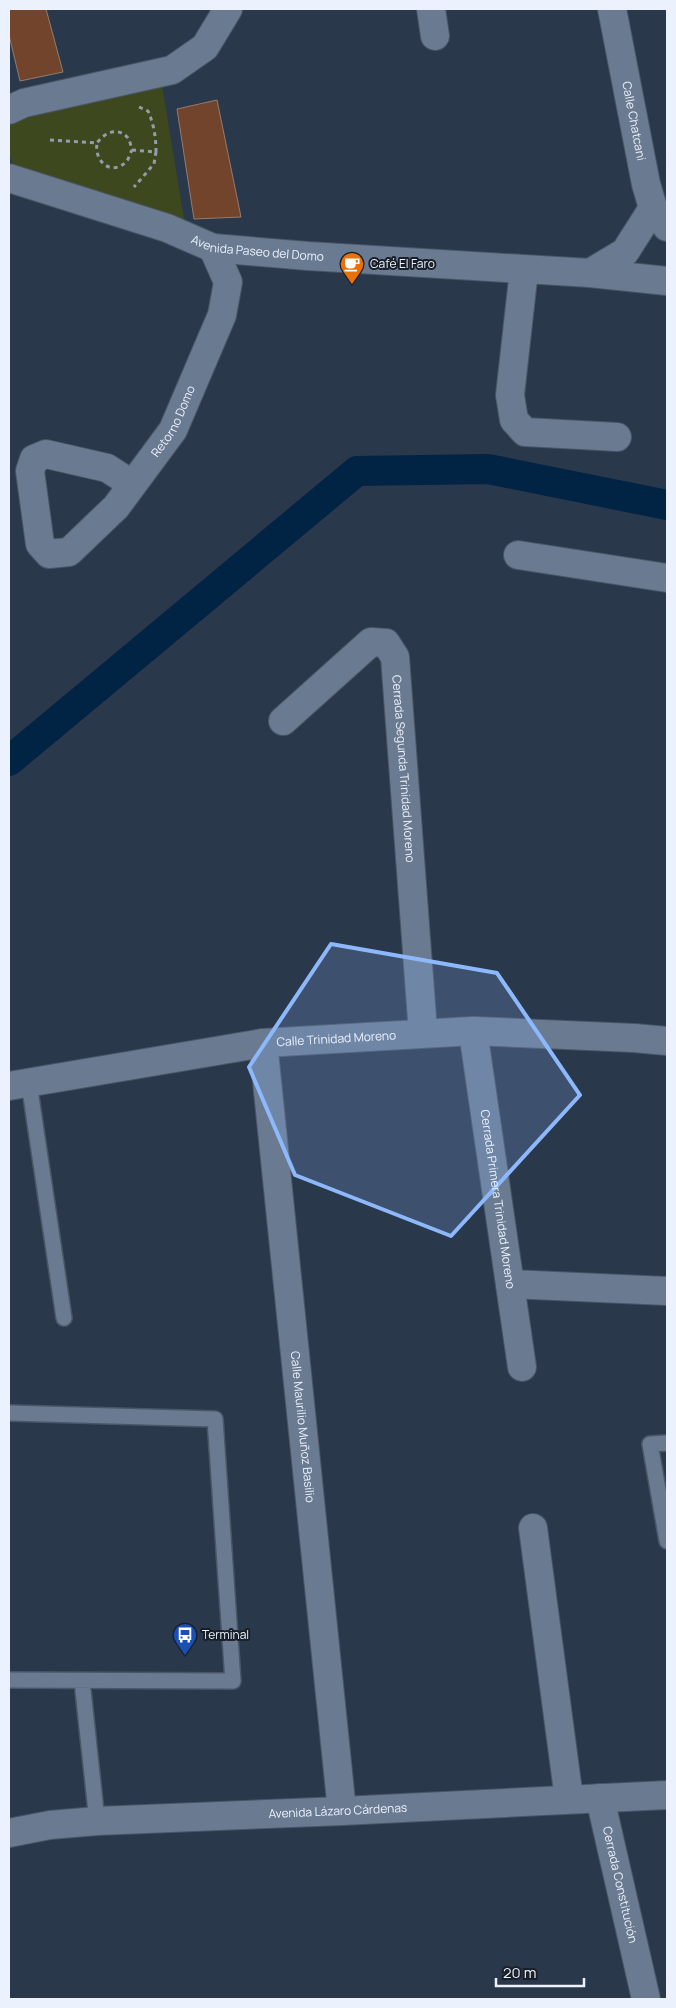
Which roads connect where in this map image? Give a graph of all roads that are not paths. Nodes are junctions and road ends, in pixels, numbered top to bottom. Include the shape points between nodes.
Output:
1 (431, 9) edge
2 (612, 9) edge
3 (219, 13) edge
4 (435, 36) dead end
5 (9, 110) edge
6 (9, 178) edge
7 (660, 218) edge
8 (213, 248) junction
9 (524, 270) junction
10 (590, 273) junction
11 (667, 281) edge
12 (617, 437) dead end
13 (130, 488) junction
14 (518, 555) dead end
15 (667, 578) edge
16 (283, 721) dead end
17 (473, 1031) junction
18 (423, 1032) junction
19 (667, 1042) edge
20 (263, 1043) junction
21 (19, 1085) edge
22 (510, 1284) junction
23 (667, 1290) edge
24 (64, 1318) dead end
25 (522, 1367) dead end
26 (9, 1413) edge
27 (667, 1443) edge
28 (533, 1528) dead end
29 (667, 1541) edge
30 (9, 1680) edge
31 (82, 1681) junction
32 (667, 1795) edge
33 (600, 1798) junction
34 (569, 1799) junction
35 (342, 1811) junction
36 (97, 1821) junction
37 (9, 1833) edge
38 (644, 1998) edge

1 - 4 street
2 - 7 street, Calle Chatcani via 646,184
3 - 5 street via 204,47 172,70 24,103
6 - 8 street, Avenida Paseo del Domo via 167,228
7 - 10 street via 625,252
8 - 9 street, Avenida Paseo del Domo
8 - 13 street, Retorno Domo via 228,282 222,315 173,430
9 - 10 street, Avenida Paseo del Domo
9 - 12 street via 510,395 514,420 525,432
10 - 11 street, Avenida Paseo del Domo
13 - 13 street, Retorno Domo via 107,468 46,454 34,459 30,471 40,544 49,554 69,552 116,507
14 - 15 street
16 - 18 street, Cerrada Segunda Trinidad Moreno via 371,642 386,643 395,657
17 - 18 street, Calle Trinidad Moreno
17 - 19 street, Calle Trinidad Moreno
17 - 22 street, Cerrada Primera Trinidad Moreno
18 - 20 street, Calle Trinidad Moreno
20 - 21 street, Calle Trinidad Moreno
20 - 35 street, Calle Maurilio Muñoz Basilio
21 - 24 lane
22 - 23 street
22 - 25 street, Cerrada Primera Trinidad Moreno
26 - 31 lane via 215,1419 233,1681
27 - 29 lane via 650,1444
28 - 34 street
30 - 31 lane
31 - 36 lane
32 - 33 street, Avenida Lázaro Cárdenas
33 - 34 street, Avenida Lázaro Cárdenas
33 - 38 street, Cerrada Constitución
34 - 35 street, Avenida Lázaro Cárdenas
35 - 36 street, Avenida Lázaro Cárdenas
36 - 37 street, Avenida Lázaro Cárdenas

